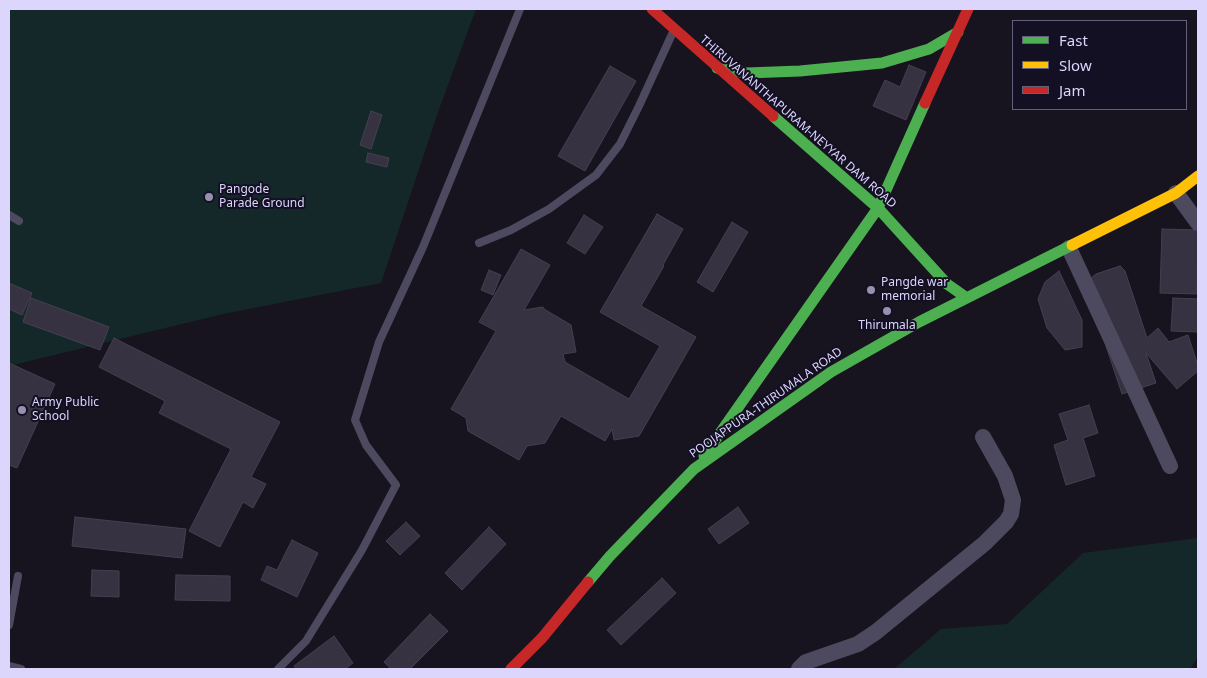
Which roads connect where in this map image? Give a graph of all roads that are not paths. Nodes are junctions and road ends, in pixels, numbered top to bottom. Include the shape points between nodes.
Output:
1 (520, 9) edge
2 (654, 9) edge
3 (968, 9) edge
4 (674, 30) junction
5 (958, 32) junction
6 (717, 68) junction
7 (1198, 176) edge
8 (1176, 193) junction
9 (878, 208) junction
10 (9, 214) edge
11 (19, 221) dead end
12 (1198, 224) edge
13 (479, 243) dead end
14 (1069, 248) junction
15 (967, 298) junction
16 (983, 437) dead end
17 (1170, 466) dead end
18 (694, 469) junction
19 (18, 576) dead end
20 (9, 625) edge
21 (9, 666) edge
22 (21, 669) edge
23 (278, 669) edge
24 (511, 669) edge
25 (799, 669) edge

1 - 23 lane via 423,247 379,342 355,420 366,445 396,485 362,550 306,640
2 - 4 main road, THIRUVANANTHAPURAM-NEYYAR DAM ROAD
3 - 5 main road
4 - 6 main road, THIRUVANANTHAPURAM-NEYYAR DAM ROAD
4 - 13 lane via 620,144 596,175 549,209
5 - 6 main road via 929,50 882,63 747,73
5 - 9 main road
6 - 9 main road, THIRUVANANTHAPURAM-NEYYAR DAM ROAD
7 - 8 main road, POOJAPPURA-THIRUMALA ROAD
8 - 12 street
8 - 14 main road, POOJAPPURA-THIRUMALA ROAD
9 - 15 main road, THIRUVANANTHAPURAM-NEYYAR DAM ROAD via 947,284
9 - 18 main road
10 - 11 lane
14 - 15 main road, POOJAPPURA-THIRUMALA ROAD
14 - 17 street
15 - 18 main road, POOJAPPURA-THIRUMALA ROAD via 897,333 831,372
16 - 25 street via 1005,476 1013,500 1006,522 876,632 858,644 806,662
18 - 24 main road, POOJAPPURA-THIRUMALA ROAD via 610,556 542,638
19 - 20 lane
21 - 22 lane

